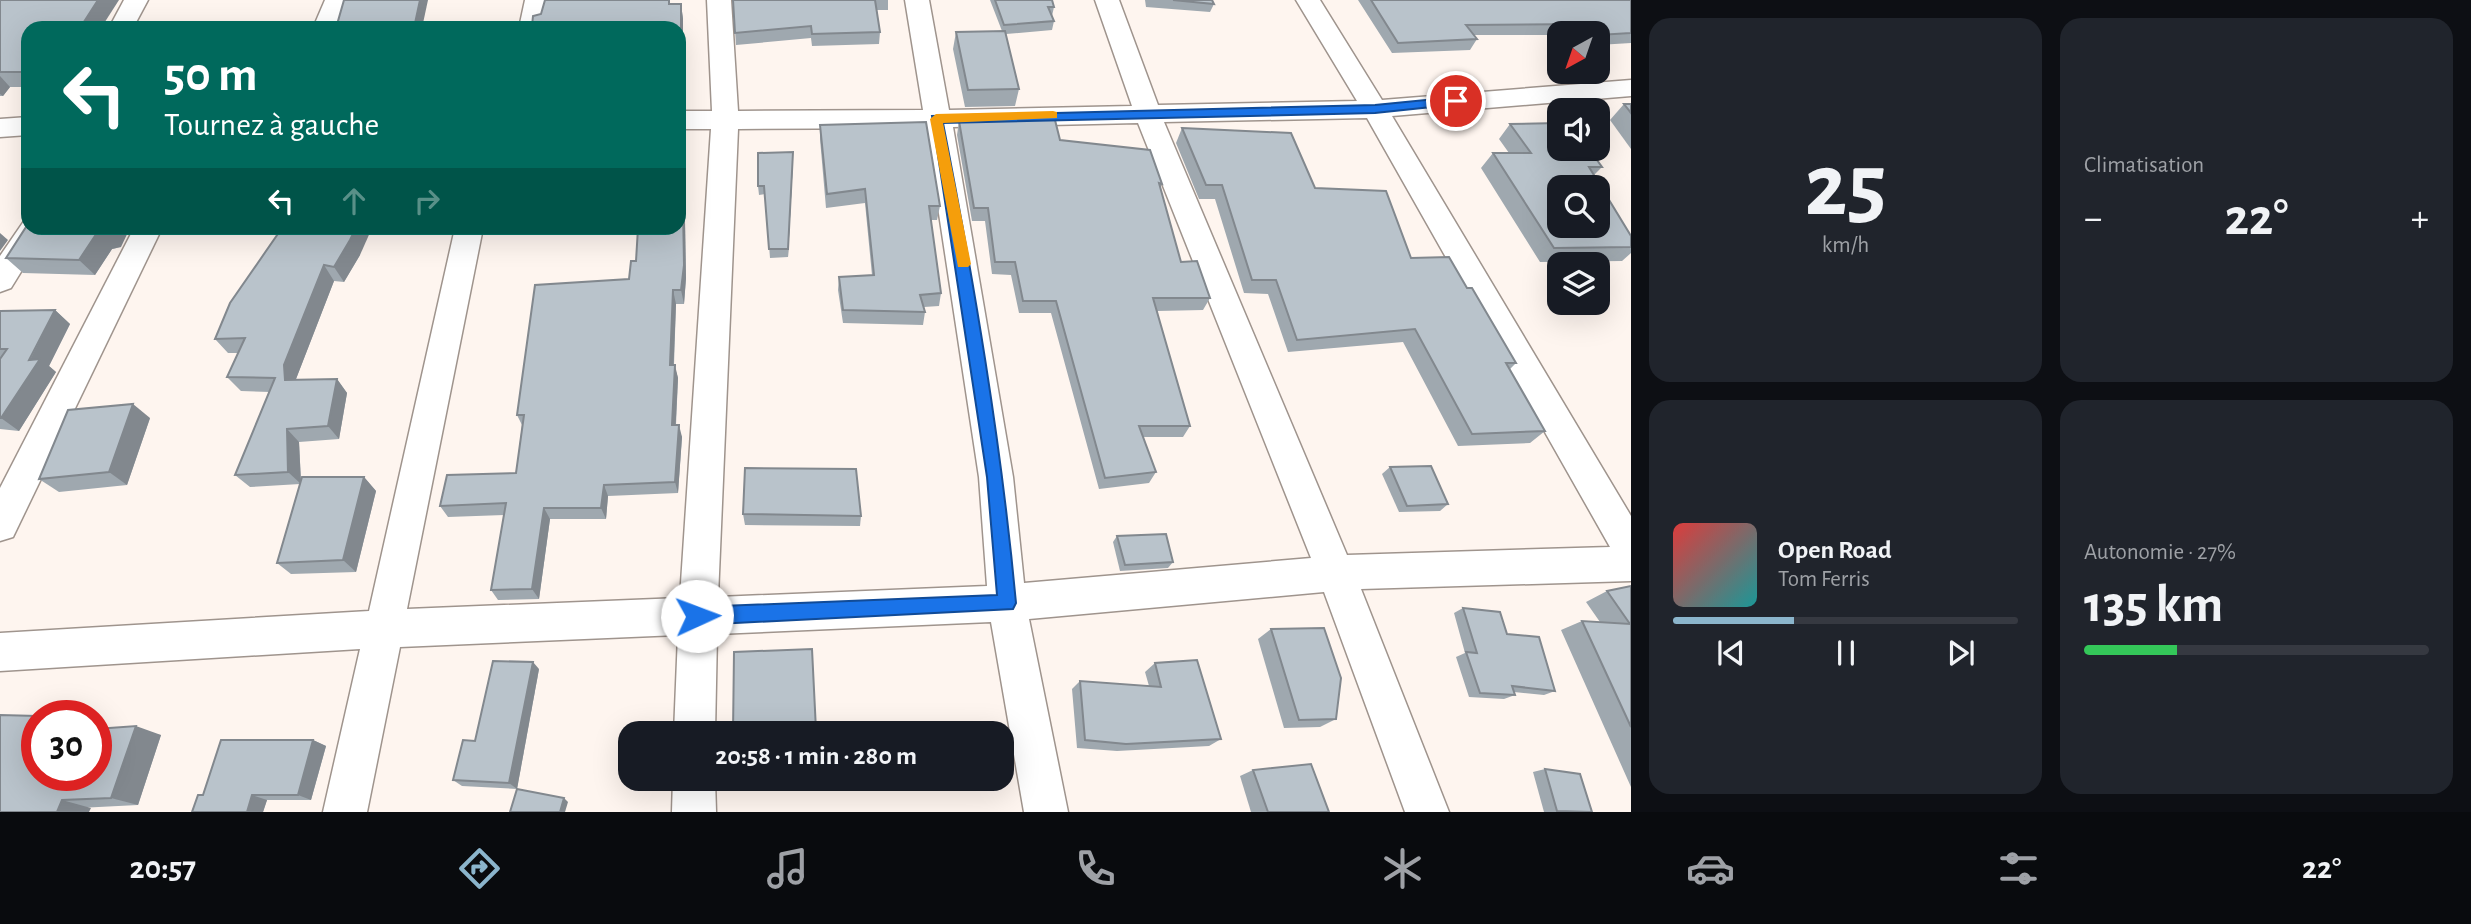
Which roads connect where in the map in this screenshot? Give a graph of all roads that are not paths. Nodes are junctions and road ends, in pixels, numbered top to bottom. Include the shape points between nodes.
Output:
1 (136, 0) edge
2 (337, 0) edge
3 (537, 0) edge
4 (719, 0) edge
5 (917, 0) edge
6 (1107, 0) edge
7 (1308, 0) edge
8 (125, 21) edge
9 (328, 21) edge
10 (532, 21) edge
11 (1631, 88) edge
12 (1375, 109) junction
13 (1147, 113) junction
14 (725, 118) junction
15 (936, 119) junction
16 (686, 120) edge
17 (21, 126) edge
18 (0, 128) edge
19 (29, 235) edge
20 (145, 235) edge
21 (468, 235) edge
22 (0, 280) edge
23 (0, 525) edge
24 (1631, 550) edge
25 (1631, 564) edge
26 (1336, 573) junction
27 (1007, 603) junction
28 (697, 616) junction
29 (385, 629) junction
30 (0, 652) edge
31 (695, 721) edge
32 (694, 791) edge
33 (345, 812) edge
34 (694, 812) edge
35 (1046, 812) edge
36 (1427, 812) edge

1 - 8 street
2 - 9 street
3 - 10 street
4 - 14 street
5 - 15 street
6 - 13 street
7 - 12 street
11 - 12 street
12 - 13 street
12 - 24 street
13 - 15 street
13 - 26 street
14 - 15 street
14 - 16 street
14 - 28 street
15 - 27 street via 994,463
17 - 18 street
19 - 22 street
20 - 23 street
21 - 29 street
25 - 26 street
26 - 27 street
26 - 36 street
27 - 28 street
27 - 35 street
28 - 29 street
28 - 31 street
29 - 30 street
29 - 33 street
32 - 34 street

